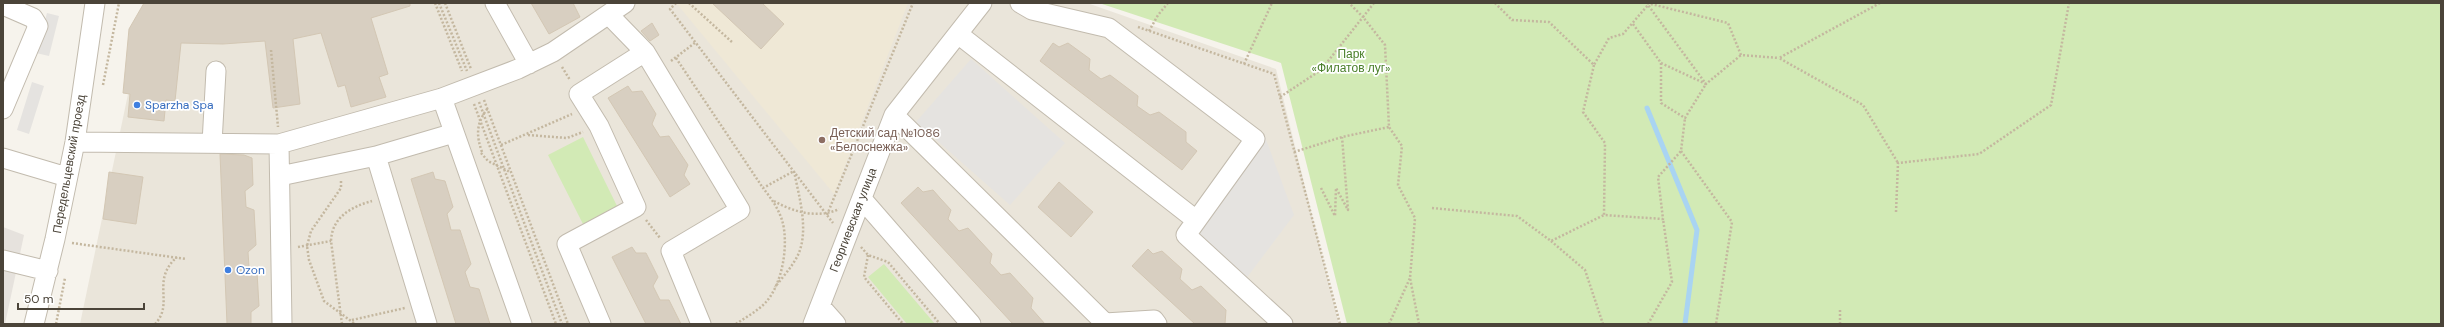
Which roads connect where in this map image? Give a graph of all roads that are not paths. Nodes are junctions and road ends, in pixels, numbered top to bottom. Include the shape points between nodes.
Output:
1 (95, 3) edge
2 (495, 3) edge
3 (625, 3) edge
4 (982, 3) edge
5 (1020, 3) edge
6 (3, 5) edge
7 (609, 15) junction
8 (958, 34) junction
9 (645, 52) junction
10 (528, 64) junction
11 (216, 71) dead end
12 (442, 98) junction
13 (3, 109) edge
14 (894, 115) junction
15 (454, 134) junction
16 (75, 142) junction
17 (212, 143) junction
18 (279, 144) junction
19 (376, 156) junction
20 (3, 158) edge
21 (280, 176) junction
22 (67, 177) junction
23 (862, 199) junction
24 (1196, 220) junction
25 (3, 260) edge
26 (48, 271) junction
27 (820, 306) junction
28 (34, 324) edge
29 (282, 324) edge
30 (428, 324) edge
31 (522, 324) edge
32 (601, 324) edge
33 (701, 324) edge
34 (813, 324) edge
35 (836, 324) edge
36 (971, 324) edge
37 (1104, 324) edge
38 (1158, 324) edge
39 (1283, 324) edge

1 - 16 street, Передельцевский проезд
2 - 10 street
3 - 7 street
4 - 8 street, Георгиевская улица
5 - 24 street via 1032,10 1109,28 1256,139
6 - 13 street via 33,18 38,26
7 - 9 street
7 - 10 street via 553,52
8 - 14 street, Георгиевская улица
8 - 24 street
9 - 32 street via 583,101 599,126 636,207 567,244
9 - 33 street via 740,210 671,251
10 - 12 street
11 - 17 street
12 - 15 street
12 - 18 street
14 - 23 street, Георгиевская улица
14 - 37 street
15 - 19 street
15 - 31 street
16 - 17 street
16 - 22 street, Передельцевский проезд
17 - 18 street
18 - 21 street
19 - 21 street
19 - 30 street
20 - 22 street
21 - 29 street
22 - 26 street, Передельцевский проезд
23 - 27 street, Георгиевская улица
23 - 36 street
24 - 39 street via 1186,235
25 - 26 street
26 - 28 street, Передельцевский проезд
27 - 34 street, Георгиевская улица
27 - 35 street
37 - 38 street via 1154,320

